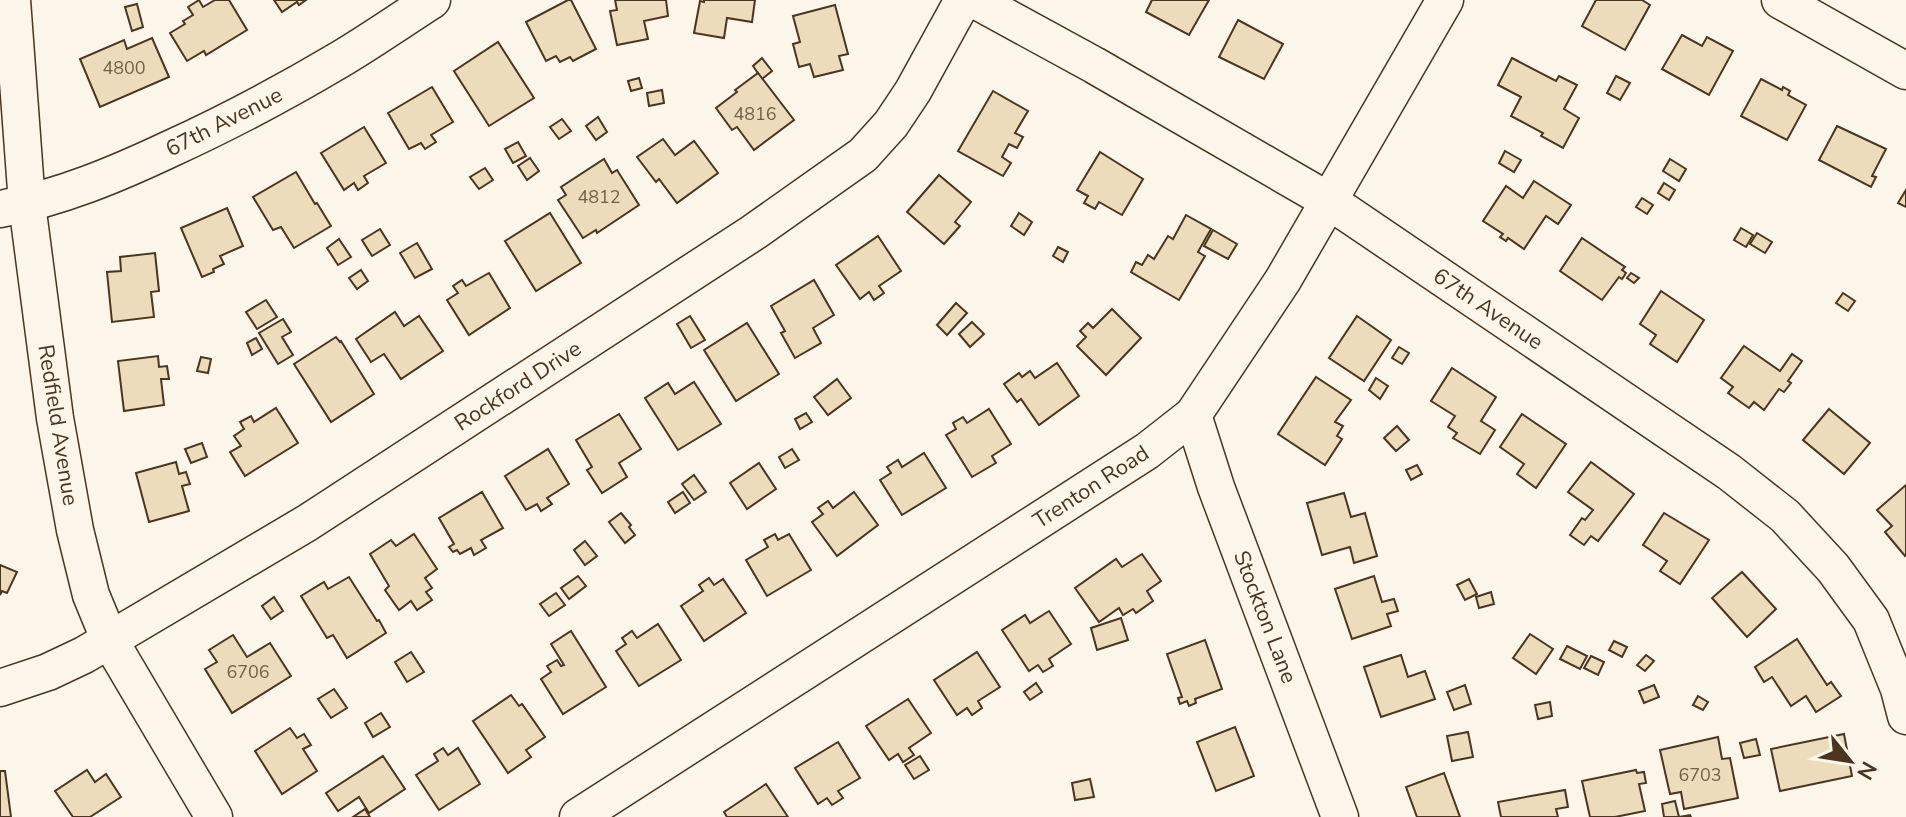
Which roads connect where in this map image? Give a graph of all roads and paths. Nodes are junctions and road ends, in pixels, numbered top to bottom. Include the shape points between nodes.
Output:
1 (12, 0) edge
2 (432, 0) edge
3 (963, 0) edge
4 (975, 0) edge
5 (1445, 0) edge
6 (1780, 0) edge
7 (1906, 71) edge
8 (1329, 201) junction
9 (14, 206) edge
10 (1193, 415) junction
11 (110, 641) junction
12 (0, 688) edge
13 (1906, 716) edge
14 (214, 817) edge
15 (578, 817) edge
16 (1340, 817) edge

1 - 9 street, Redfield Avenue
2 - 9 street, 67th Avenue via 258,107 122,172
3 - 11 street, Rockford Drive via 913,91 863,155 754,232 307,523
4 - 8 street, 67th Avenue
5 - 8 street, Trenton Road
6 - 7 street
8 - 10 street, Trenton Road
8 - 13 street, 67th Avenue via 1729,472 1785,516 1871,620
9 - 11 street, Redfield Avenue via 75,530 91,595
10 - 15 street, Trenton Road via 1147,451
10 - 16 street, Stockton Lane
11 - 12 street, Rockford Drive via 48,672
11 - 14 street, Redfield Avenue

